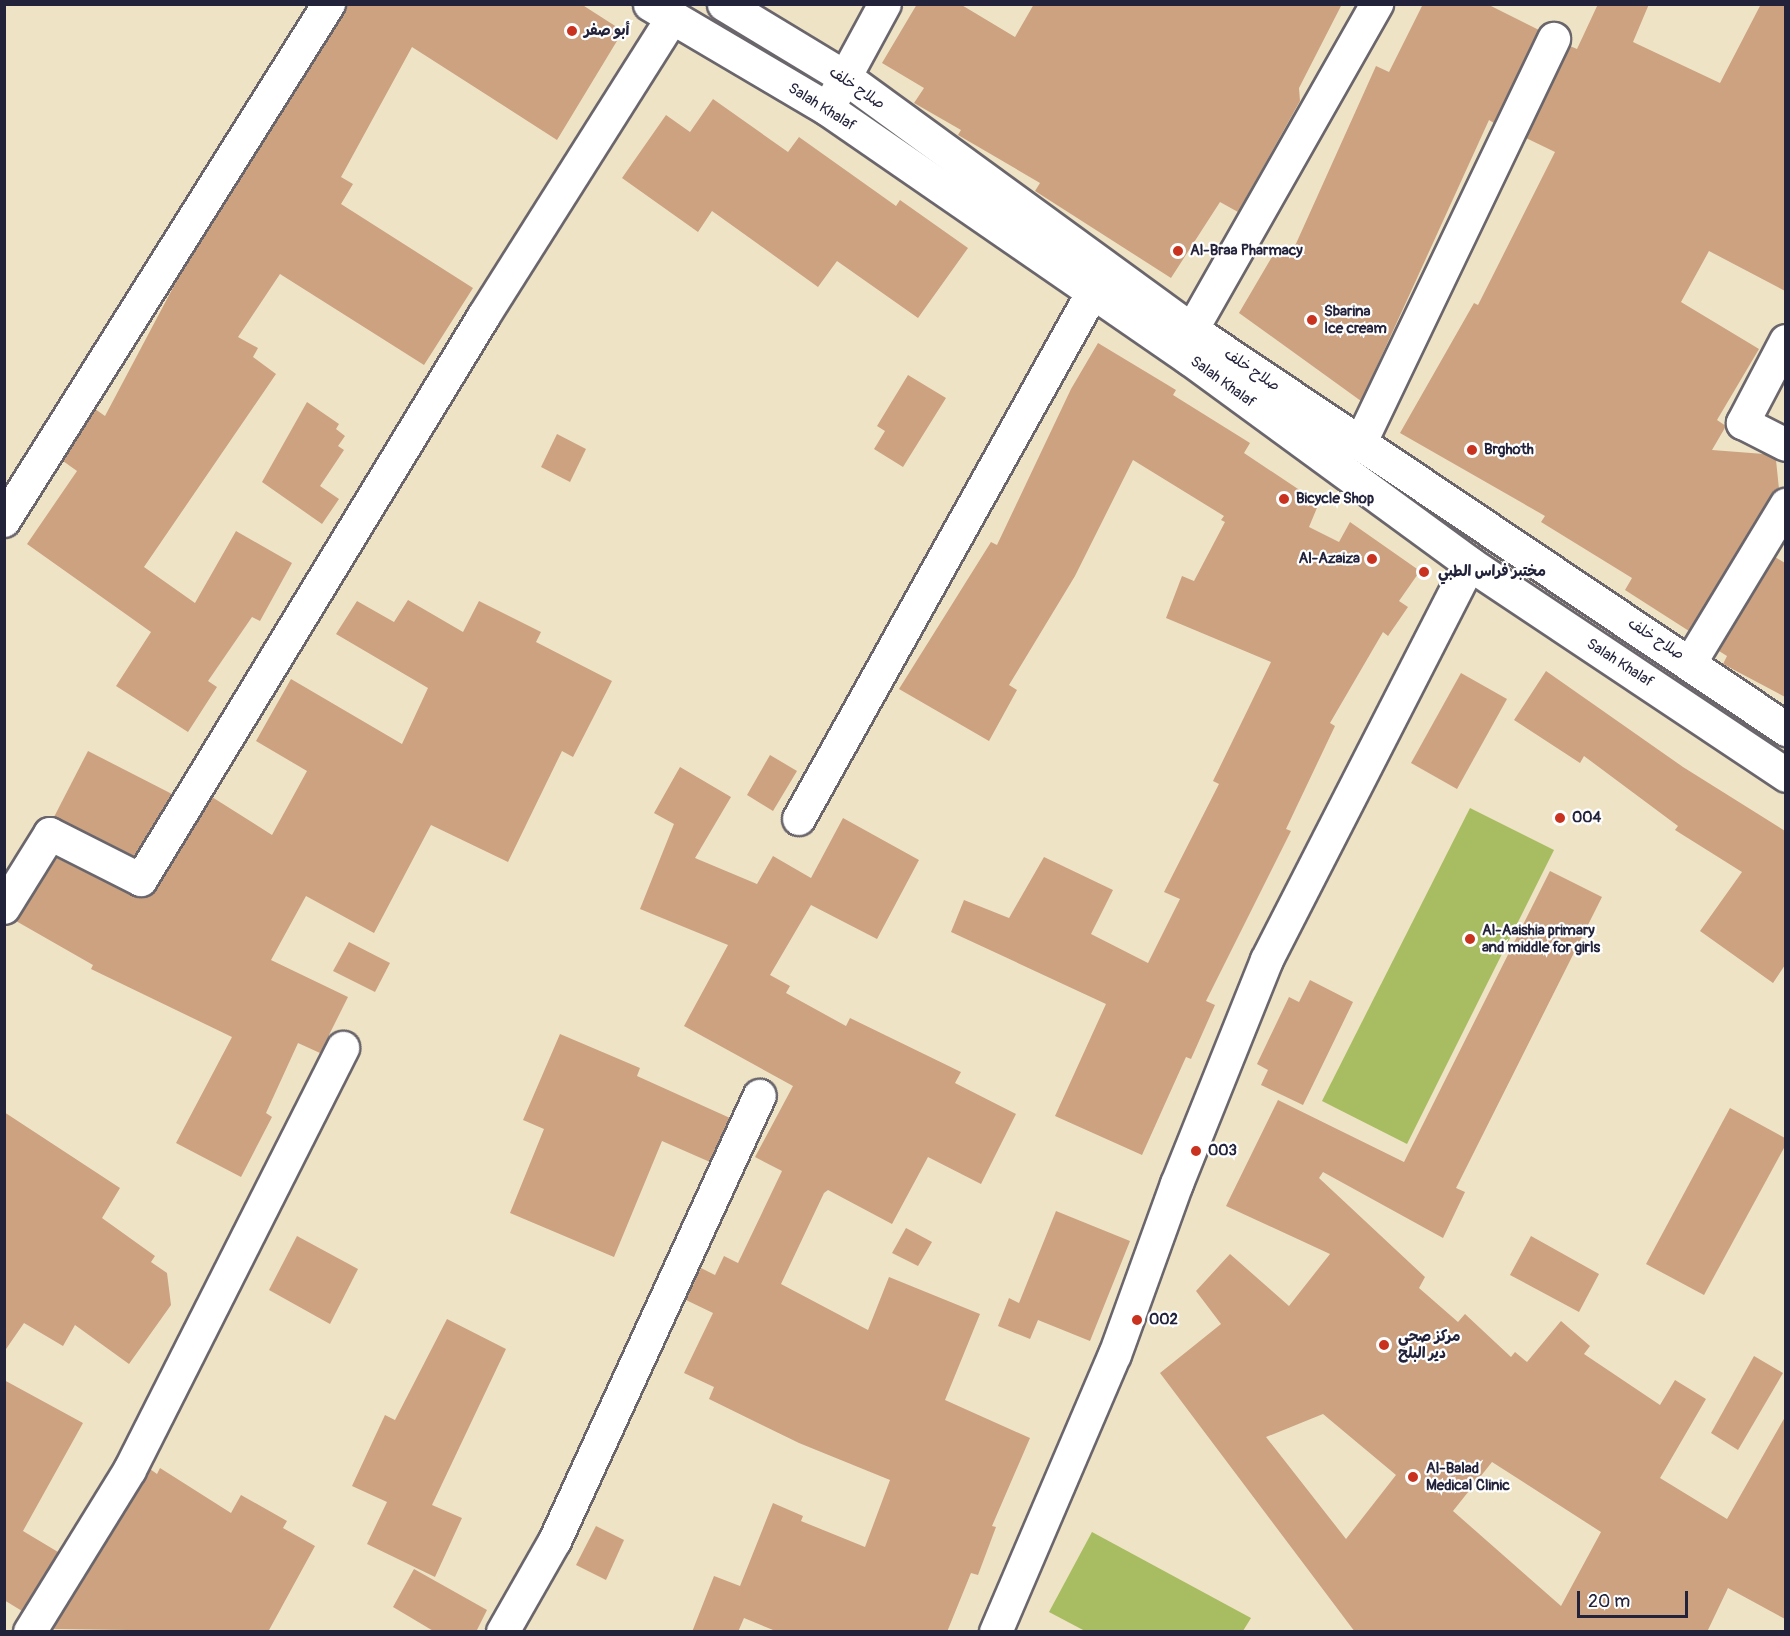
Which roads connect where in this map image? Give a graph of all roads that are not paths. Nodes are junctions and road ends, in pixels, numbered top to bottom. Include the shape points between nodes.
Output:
1 (329, 4) edge
2 (723, 4) edge
3 (885, 4) edge
4 (1377, 4) edge
5 (661, 12) edge
6 (1554, 39) dead end
7 (846, 78) junction
8 (828, 109) junction
9 (1094, 290) junction
10 (1192, 330) junction
11 (1785, 341) edge
12 (1361, 442) junction
13 (1785, 446) edge
14 (1785, 505) edge
15 (4, 521) edge
16 (1470, 564) junction
17 (1691, 662) junction
18 (1785, 729) edge
19 (1785, 775) edge
20 (799, 819) dead end
21 (4, 908) edge
22 (343, 1048) dead end
23 (760, 1096) dead end
24 (30, 1632) edge
25 (503, 1632) edge
26 (996, 1632) edge

1 - 15 street
2 - 7 main road, صلاح خلف
3 - 7 street
4 - 10 street
5 - 8 main road, Salah Khalaf
5 - 21 street via 484,316 141,879 50,834
6 - 12 street
7 - 8 street
7 - 10 main road, صلاح خلف
8 - 9 main road, Salah Khalaf
9 - 16 main road, Salah Khalaf
9 - 20 street
10 - 12 main road, صلاح خلف
11 - 13 street via 1743,423
12 - 17 main road, صلاح خلف
14 - 17 street
16 - 19 main road, Salah Khalaf
16 - 26 street via 1267,960 1177,1184 1115,1355
17 - 18 main road, صلاح خلف
22 - 24 street via 130,1470
23 - 25 street via 555,1541

